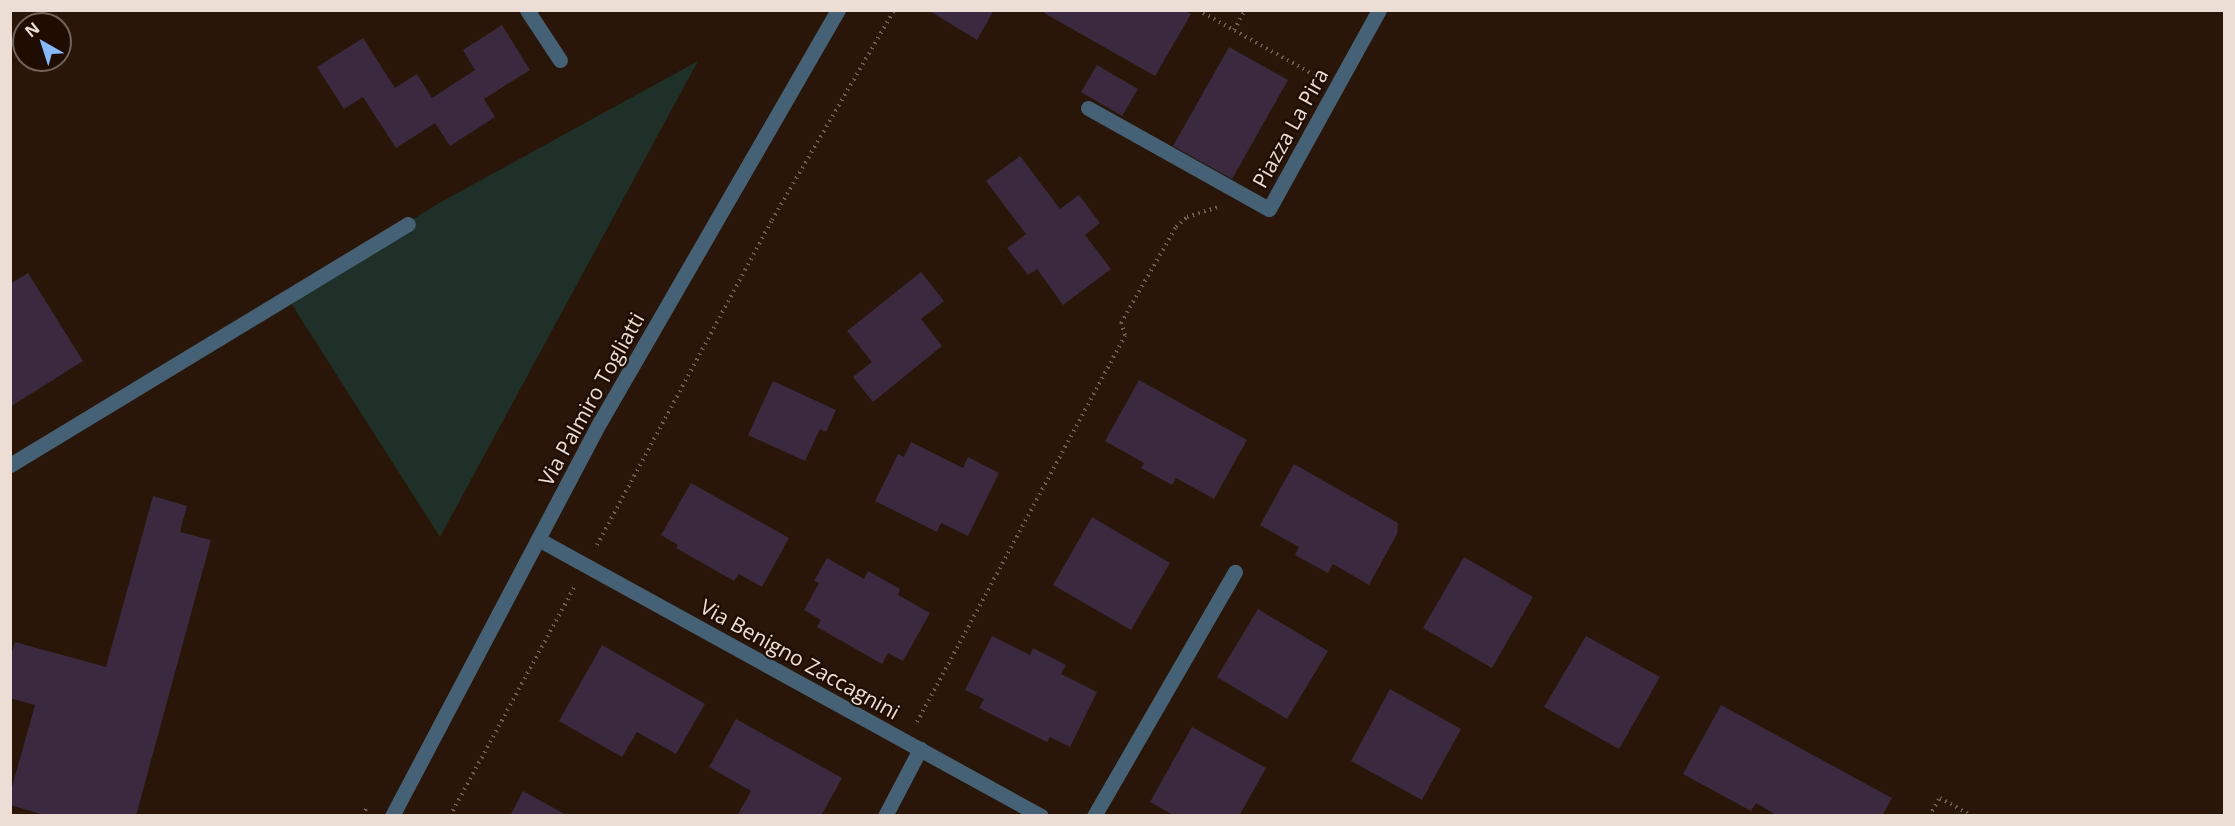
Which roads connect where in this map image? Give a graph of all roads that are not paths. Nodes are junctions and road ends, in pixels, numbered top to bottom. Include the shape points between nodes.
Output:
1 (527, 10) edge
2 (838, 10) edge
3 (1379, 10) edge
4 (560, 60) dead end
5 (1088, 108) dead end
6 (408, 224) dead end
7 (10, 465) edge
8 (538, 539) junction
9 (1236, 572) dead end
10 (914, 745) junction
11 (392, 816) edge
12 (885, 816) edge
13 (1041, 816) edge
14 (1094, 816) edge

1 - 4 street
2 - 8 street, Via Palmiro Togliatti via 600,422
3 - 5 street, Piazza La Pira via 1269,209
6 - 7 street
8 - 10 street, Via Benigno Zaccagnini
8 - 11 street, Via Palmiro Togliatti
9 - 14 street
10 - 12 street
10 - 13 street, Via Benigno Zaccagnini

